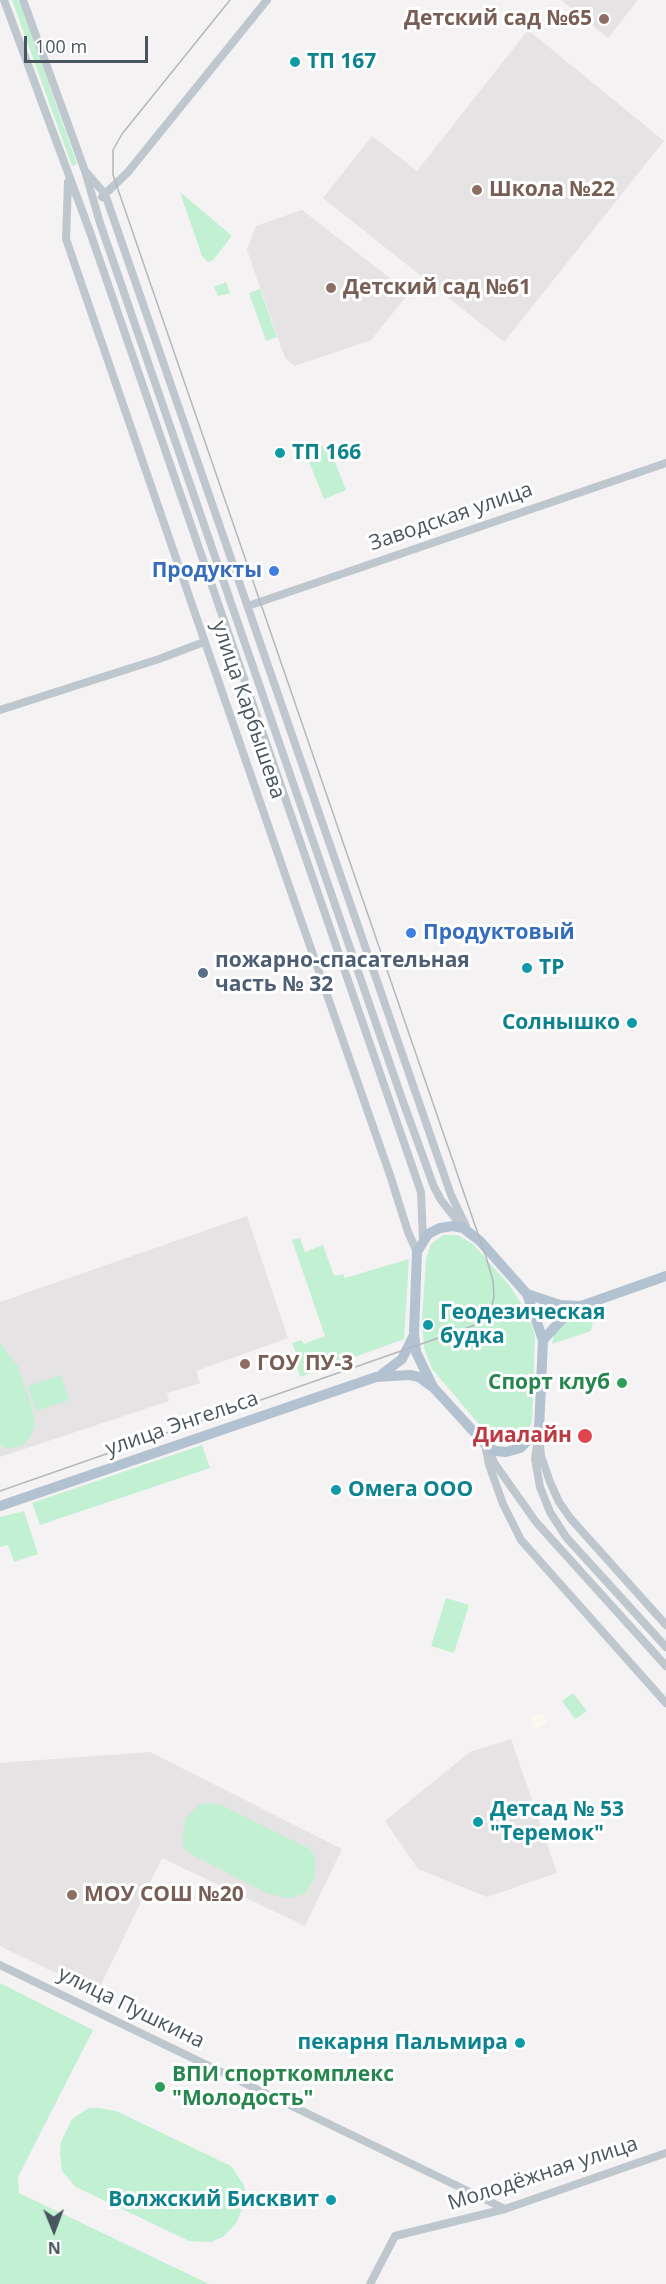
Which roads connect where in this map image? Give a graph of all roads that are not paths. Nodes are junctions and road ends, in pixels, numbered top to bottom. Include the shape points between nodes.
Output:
1 (4, 0) edge
2 (23, 0) edge
3 (267, 0) edge
4 (85, 171) junction
5 (69, 176) junction
6 (105, 194) junction
7 (94, 203) junction
8 (82, 210) junction
9 (666, 463) edge
10 (249, 606) junction
11 (204, 642) junction
12 (0, 710) edge
13 (466, 1231) junction
14 (423, 1240) junction
15 (417, 1252) junction
16 (666, 1276) edge
17 (527, 1294) junction
18 (581, 1306) junction
19 (414, 1333) junction
20 (543, 1340) junction
21 (376, 1377) junction
22 (433, 1388) junction
23 (539, 1430) junction
24 (486, 1446) junction
25 (0, 1506) edge
26 (666, 1625) edge
27 (666, 1647) edge
28 (666, 1666) edge
29 (666, 1703) edge
30 (0, 1965) edge
31 (666, 2154) edge
32 (505, 2209) junction
33 (370, 2284) edge

1 - 5 street, улица Карбышева
2 - 4 street, улица Карбышева
3 - 6 street via 128,172
4 - 6 street, улица Карбышева
4 - 7 street, улица Карбышева
5 - 8 street, улица Карбышева
5 - 11 street, улица Карбышева via 66,239
6 - 7 street
6 - 10 street, улица Карбышева
7 - 8 street
7 - 13 street, улица Карбышева via 434,1187
8 - 14 street, улица Карбышева via 421,1192
9 - 10 street, Заводская улица
10 - 13 street, улица Карбышева
11 - 12 street
11 - 15 street, улица Карбышева
13 - 14 main road via 453,1226 441,1228
13 - 17 main road, улица Карбышева via 480,1241
14 - 15 main road, улица Карбышева
15 - 19 main road, улица Карбышева
16 - 18 main road
17 - 18 main road via 560,1305
17 - 20 main road, улица Карбышева
18 - 20 main road
19 - 21 main road, улица Энгельса via 398,1364
19 - 22 main road, улица Карбышева via 416,1352
20 - 23 main road, улица Карбышева
21 - 22 main road, улица Энгельса via 410,1375
21 - 25 main road, улица Энгельса
22 - 24 main road, улица Карбышева
23 - 24 main road via 520,1448 507,1452
23 - 26 street, улица Карбышева via 542,1456 559,1502
23 - 27 street, улица Карбышева via 535,1459 550,1512 566,1537
24 - 28 street, улица Карбышева via 536,1522
24 - 29 street, улица Карбышева via 503,1504 521,1540
30 - 32 street, улица Пушкина
31 - 32 street, Молодёжная улица
32 - 33 street, Молодёжная улица via 395,2236

